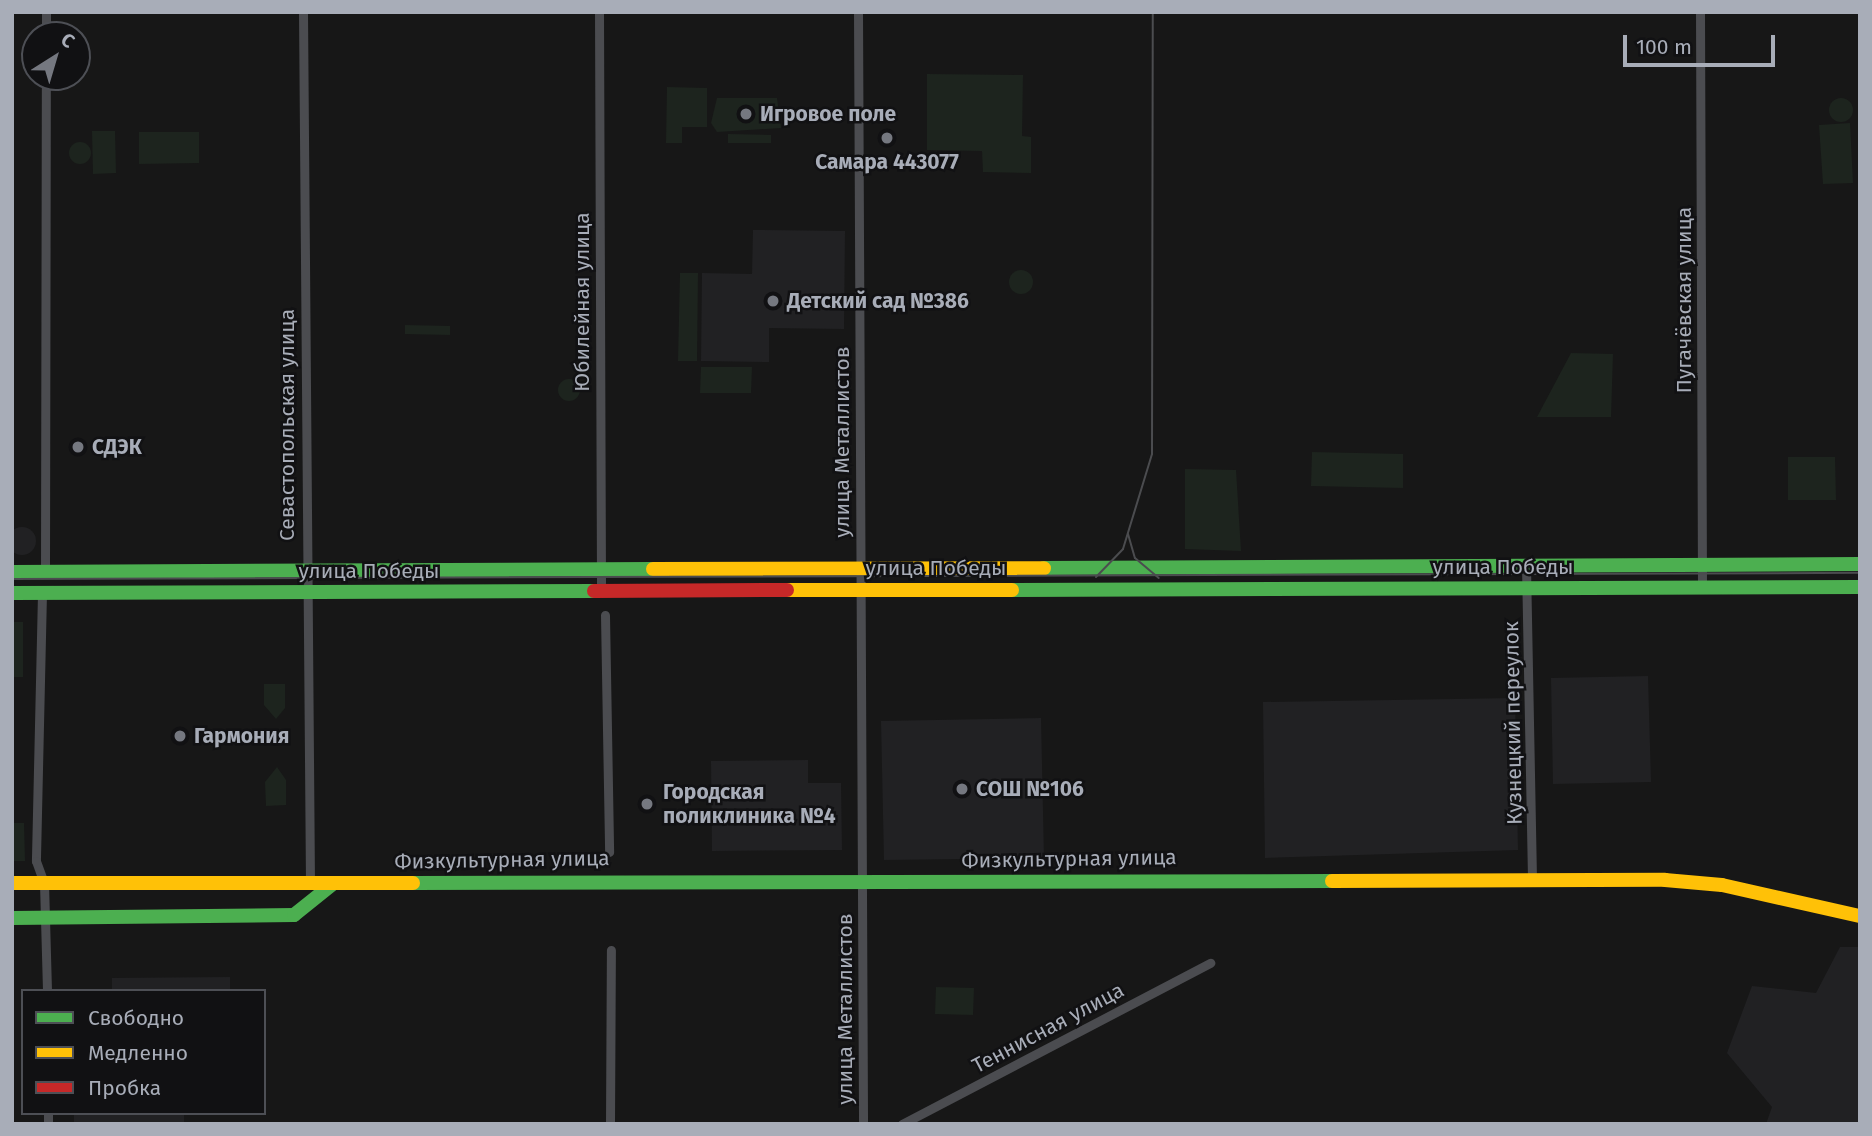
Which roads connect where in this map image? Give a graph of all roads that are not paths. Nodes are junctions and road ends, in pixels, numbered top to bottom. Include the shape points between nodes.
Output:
1 (303, 12) edge
2 (598, 12) edge
3 (858, 12) edge
4 (1700, 12) edge
5 (46, 91) edge
6 (1860, 564) edge
7 (1700, 565) junction
8 (1526, 566) junction
9 (860, 568) junction
10 (599, 569) junction
11 (304, 571) junction
12 (12, 572) edge
13 (45, 572) junction
14 (1702, 587) junction
15 (1860, 587) edge
16 (1528, 588) junction
17 (860, 589) junction
18 (305, 592) junction
19 (601, 592) junction
20 (12, 593) edge
21 (41, 593) junction
22 (605, 615) dead end
23 (609, 852) dead end
24 (303, 878) junction
25 (862, 880) junction
26 (1532, 881) junction
27 (12, 883) edge
28 (44, 883) junction
29 (334, 883) junction
30 (311, 903) junction
31 (1860, 916) edge
32 (12, 918) edge
33 (47, 918) junction
34 (611, 950) dead end
35 (1210, 963) dead end
36 (47, 989) edge
37 (610, 1124) edge
38 (863, 1124) edge
39 (902, 1124) edge

1 - 11 street, Севастопольская улица
2 - 10 street, Юбилейная улица
3 - 9 street, улица Металлистов
4 - 7 street, Пугачёвская улица
5 - 13 street
6 - 7 main road, улица Победы
7 - 8 main road, улица Победы
7 - 14 street, Пугачёвская улица
8 - 9 main road, улица Победы
8 - 16 street, Кузнецкий переулок
9 - 10 main road, улица Победы
9 - 17 street, улица Металлистов
10 - 11 main road, улица Победы
10 - 19 street, Юбилейная улица
11 - 13 main road, улица Победы
11 - 18 street, Севастопольская улица
12 - 13 main road, улица Победы
13 - 21 main road
14 - 15 main road, улица Победы
14 - 16 main road, улица Победы
16 - 17 main road, улица Победы
16 - 26 street, Кузнецкий переулок
17 - 19 main road, улица Победы
17 - 25 street, улица Металлистов
18 - 19 main road, улица Победы
18 - 21 main road, улица Победы
18 - 24 street, Севастопольская улица
20 - 21 main road, улица Победы
21 - 28 street via 36,861
22 - 23 street
24 - 28 main road, Физкультурная улица
24 - 29 main road, Физкультурная улица
24 - 30 main road
25 - 26 main road, Физкультурная улица
25 - 29 main road, Физкультурная улица
25 - 38 street, улица Металлистов
26 - 31 main road, Физкультурная улица via 1722,885
27 - 28 main road, Физкультурная улица
28 - 33 street
29 - 30 main road
30 - 33 main road via 293,915
32 - 33 main road
33 - 36 street
34 - 37 street
35 - 39 street, Теннисная улица

